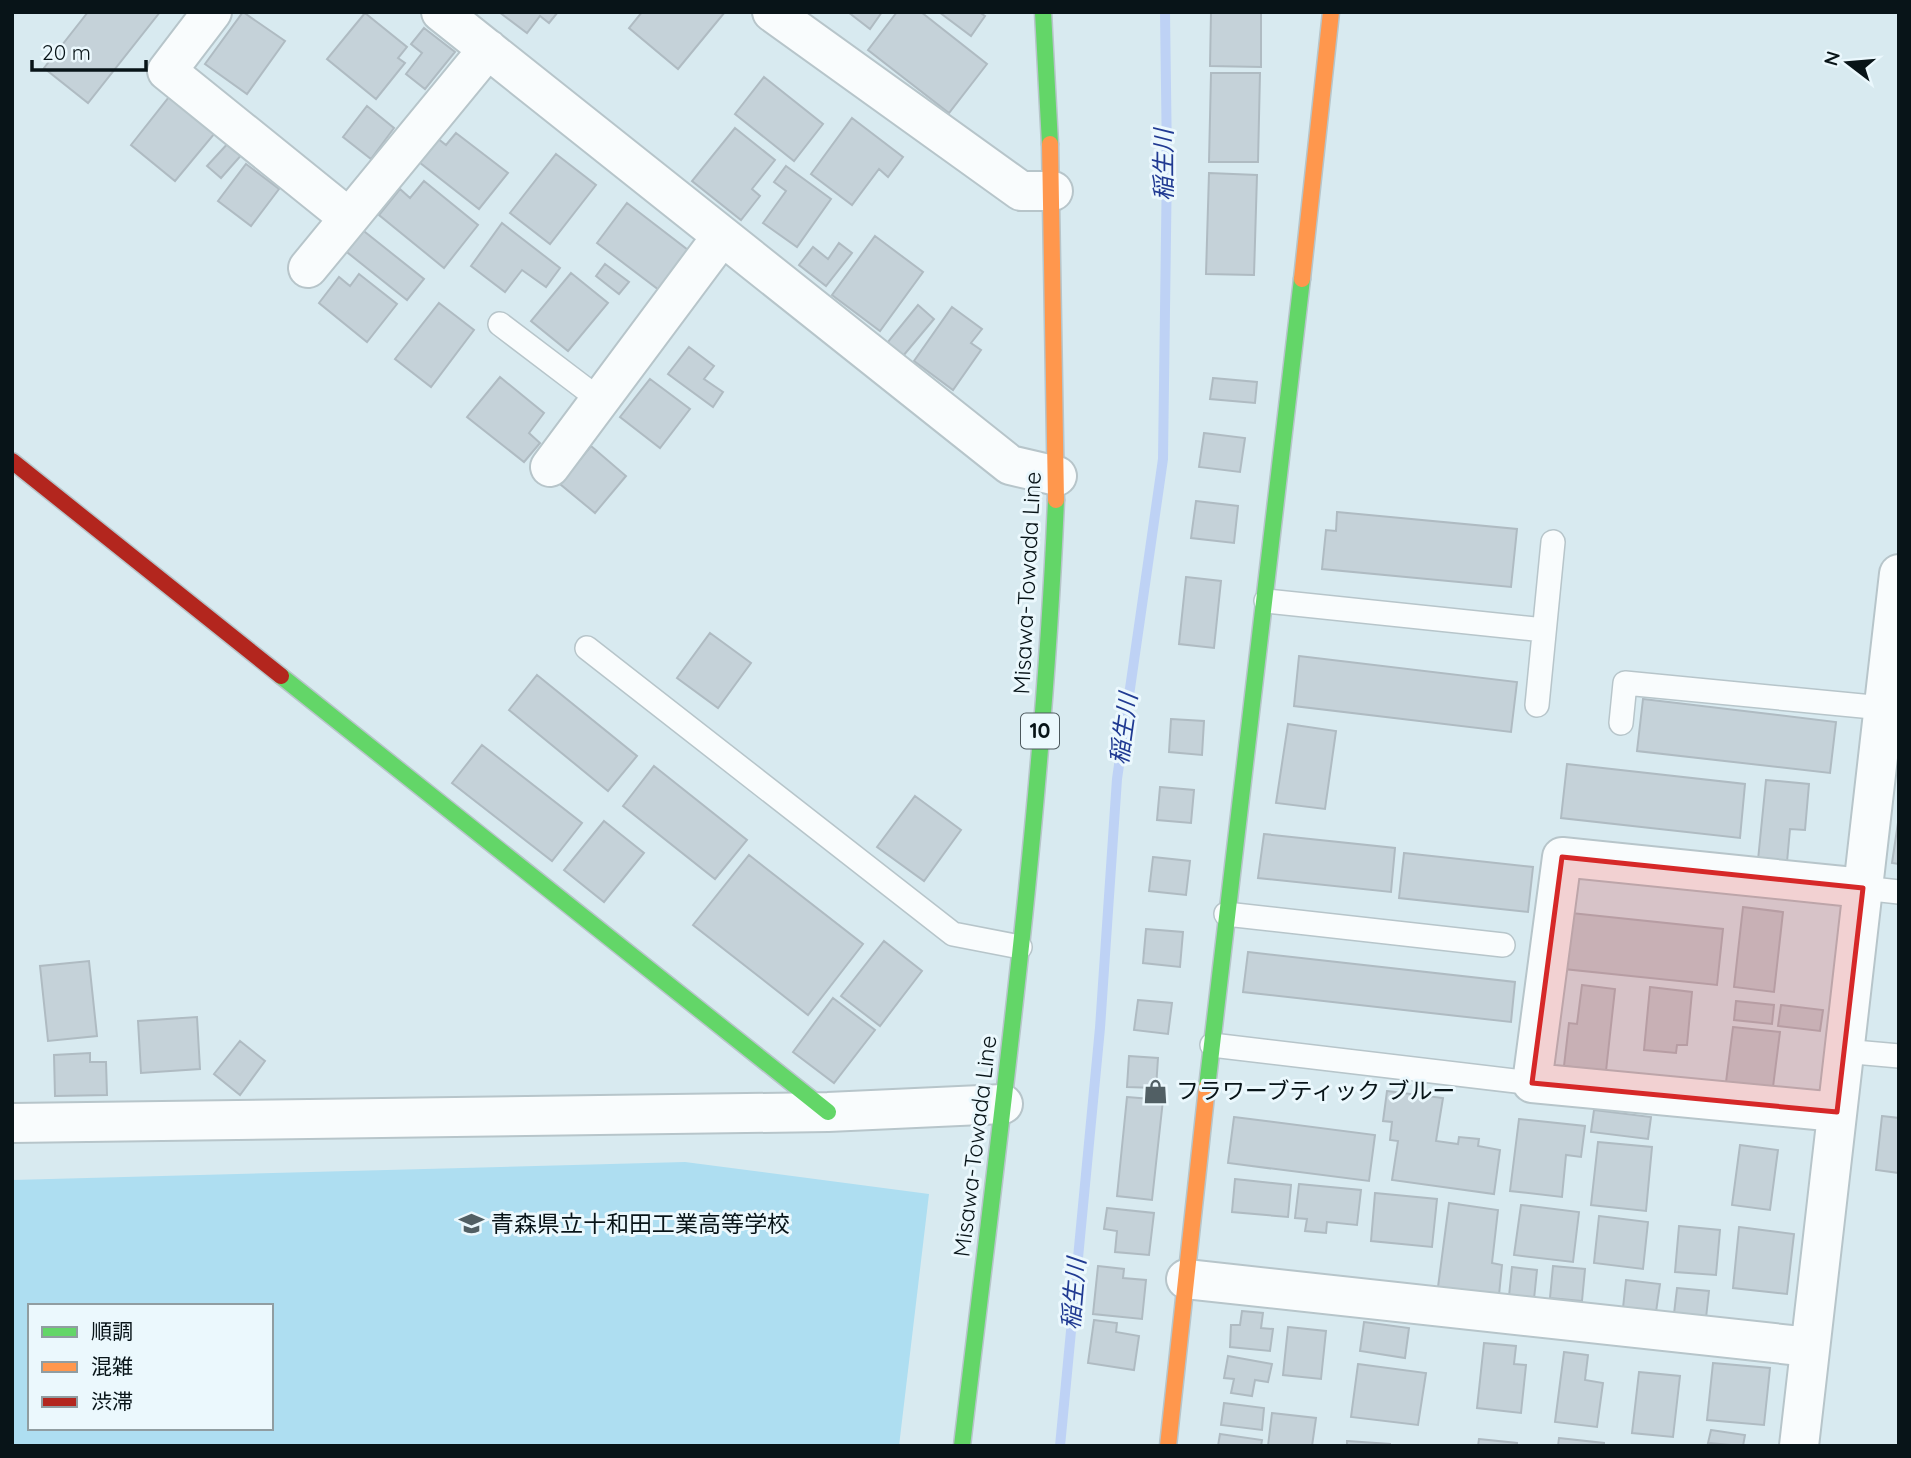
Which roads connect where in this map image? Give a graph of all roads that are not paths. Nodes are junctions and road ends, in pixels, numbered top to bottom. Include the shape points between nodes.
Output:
1 (212, 12) edge
2 (442, 12) edge
3 (772, 12) edge
4 (1043, 12) edge
5 (1331, 12) edge
6 (488, 49) junction
7 (1053, 191) junction
8 (349, 218) junction
9 (722, 236) junction
10 (308, 268) dead end
11 (500, 324) dead end
12 (600, 400) junction
13 (12, 461) edge
14 (550, 467) dead end
15 (1057, 476) junction
16 (1553, 542) dead end
17 (1899, 574) edge
18 (1266, 601) junction
19 (1545, 630) junction
20 (587, 648) dead end
21 (1889, 694) edge
22 (1537, 705) dead end
23 (1621, 723) dead end
24 (1881, 890) edge
25 (1226, 914) junction
26 (1503, 945) dead end
27 (1020, 947) junction
28 (1212, 1045) junction
29 (1843, 1051) junction
30 (1899, 1056) edge
31 (1532, 1083) junction
32 (1003, 1104) junction
33 (828, 1112) junction
34 (1837, 1112) junction
35 (12, 1123) edge
36 (1186, 1279) junction
37 (1810, 1347) junction
38 (962, 1446) edge
39 (1168, 1446) edge
40 (1799, 1446) edge

1 - 8 street via 167,71
2 - 6 street
3 - 7 street via 1021,191
4 - 7 street, Misawa-Towada Line / 10
5 - 18 street
6 - 8 street
6 - 9 street
7 - 15 street, Misawa-Towada Line / 10
8 - 10 street
9 - 12 street
9 - 15 street via 1010,465
11 - 12 lane
12 - 14 street
13 - 33 street
15 - 27 street, Misawa-Towada Line / 10 via 1052,595
16 - 19 lane
17 - 21 street
18 - 19 lane
18 - 25 street
19 - 22 lane
20 - 27 lane via 953,934
21 - 23 lane via 1625,683
21 - 24 street
24 - 29 street
24 - 31 street via 1562,857
25 - 26 lane
25 - 28 street
27 - 32 street, Misawa-Towada Line / 10
28 - 31 lane
28 - 36 street
29 - 30 lane
29 - 34 street
31 - 34 street
32 - 33 street
32 - 38 street, Misawa-Towada Line / 10
33 - 35 street
34 - 37 street
36 - 37 street
36 - 39 street
37 - 40 street

